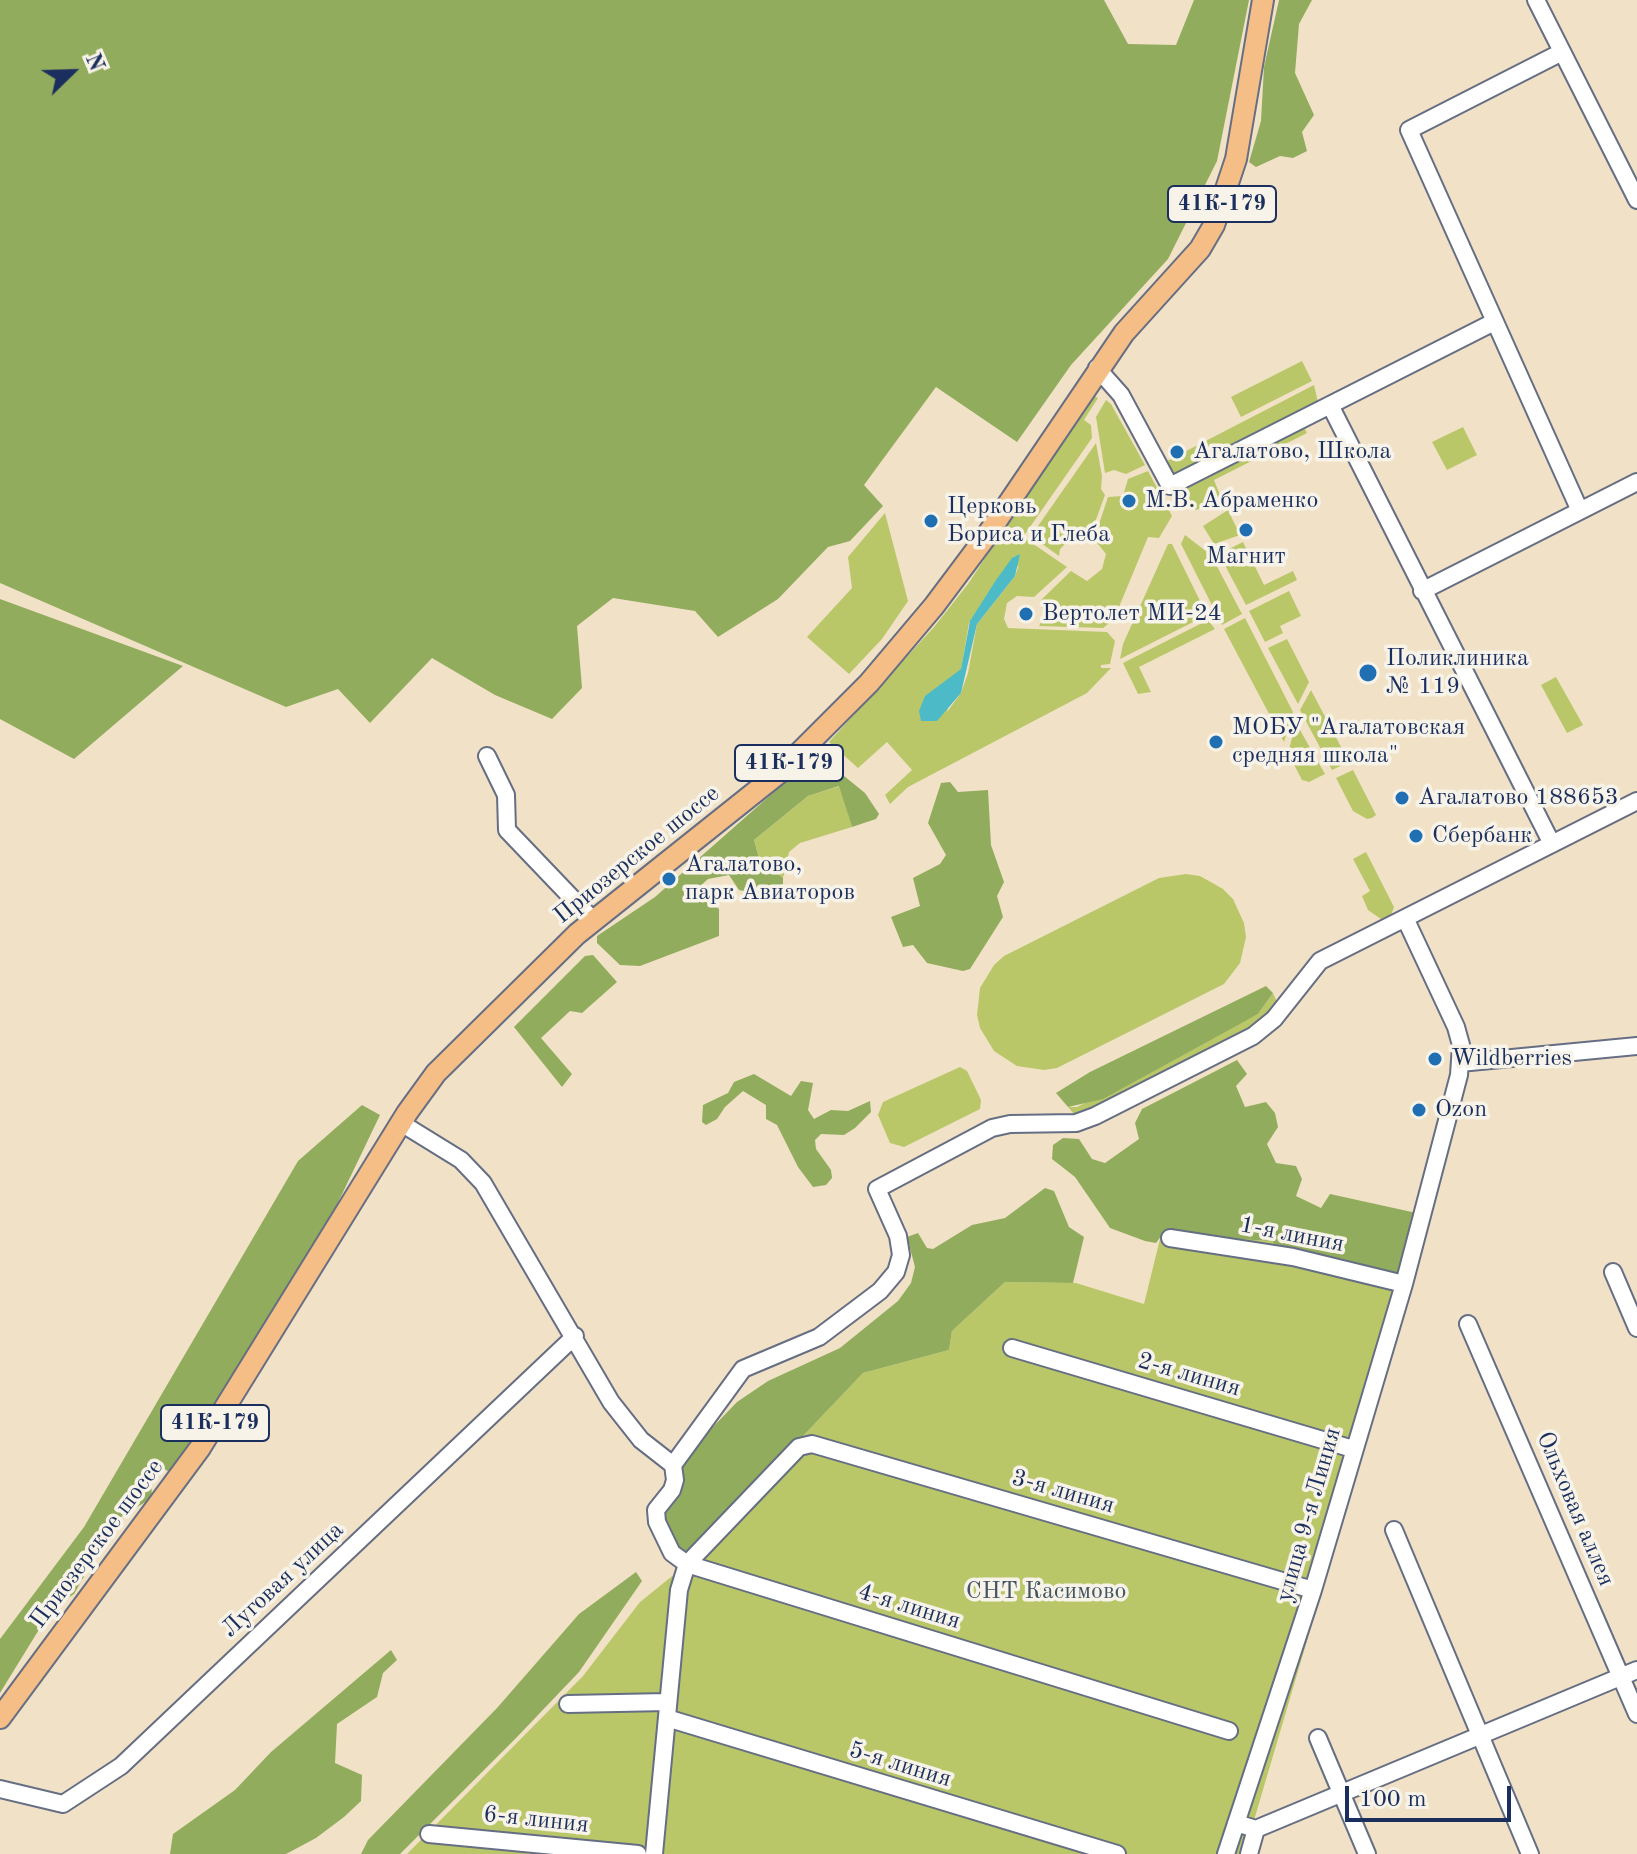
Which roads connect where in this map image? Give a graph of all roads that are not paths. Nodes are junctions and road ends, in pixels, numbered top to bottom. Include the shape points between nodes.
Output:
1 (1263, 0) edge
2 (1536, 0) edge
3 (1562, 52) junction
4 (1637, 200) edge
5 (1494, 322) junction
6 (1097, 368) junction
7 (1330, 405) junction
8 (1637, 482) edge
9 (1580, 511) junction
10 (1422, 591) junction
11 (487, 756) dead end
12 (1637, 801) edge
13 (1552, 844) junction
14 (1405, 918) junction
15 (593, 920) junction
16 (1637, 1046) edge
17 (1460, 1063) junction
18 (408, 1112) junction
19 (1170, 1238) dead end
20 (1613, 1272) dead end
21 (1404, 1284) junction
22 (1468, 1324) dead end
23 (1637, 1328) edge
24 (575, 1336) junction
25 (1012, 1348) dead end
26 (1353, 1449) junction
27 (673, 1465) junction
28 (1394, 1530) dead end
29 (687, 1564) junction
30 (1313, 1590) junction
31 (1629, 1673) edge
32 (568, 1704) dead end
33 (668, 1711) junction
34 (1637, 1714) edge
35 (0, 1718) edge
36 (1229, 1731) dead end
37 (1480, 1735) junction
38 (1318, 1738) dead end
39 (0, 1789) edge
40 (1341, 1793) junction
41 (1236, 1823) junction
42 (1256, 1829) junction
43 (429, 1834) dead end
44 (638, 1854) edge
45 (654, 1854) edge
46 (1117, 1854) edge
47 (1226, 1854) edge
48 (1249, 1854) edge
49 (1367, 1854) edge
50 (1530, 1854) edge

1 - 6 main road, Приозерское шоссе / 41К-179 via 1236,159 1214,225 1183,270
2 - 3 street
3 - 4 street
3 - 5 street via 1409,130
5 - 7 street
5 - 9 street
6 - 7 street via 1121,395 1170,486
6 - 15 main road, Приозерское шоссе / 41К-179 via 985,538 869,683 779,773
7 - 10 street
8 - 9 street
9 - 10 street
10 - 13 street
11 - 15 street via 506,795 507,830
12 - 13 street
13 - 14 street
14 - 17 street via 1456,1027
14 - 27 street via 1320,961 1274,1019 1253,1036 1095,1116 1076,1123 992,1128 877,1189 898,1236 901,1255 896,1272 880,1291 819,1337 743,1369
15 - 18 main road, Приозерское шоссе / 41К-179 via 455,1051
16 - 17 street
17 - 21 street, улица 9-я Линия
18 - 24 street via 483,1183
18 - 35 main road, Приозерское шоссе / 41К-179 via 200,1448
19 - 21 street, 1-я линия via 1293,1257
20 - 23 street
21 - 26 street, улица 9-я Линия
22 - 31 street, Ольховая аллея
24 - 27 street via 611,1402 641,1440
24 - 39 street, Луговая улица via 121,1766 63,1804
25 - 26 street, 2-я линия
26 - 30 street, улица 9-я Линия
27 - 29 street via 675,1480 656,1510 657,1522 672,1553
28 - 37 street
29 - 30 street, 3-я линия via 799,1447 812,1444
29 - 33 street via 679,1590
29 - 36 street, 4-я линия
30 - 41 street, улица 9-я Линия
31 - 34 street, Ольховая аллея
31 - 37 street
32 - 33 street, 5-я линия
33 - 45 street
33 - 46 street, 5-я линия
37 - 40 street
37 - 50 street
38 - 40 street
40 - 42 street
40 - 49 street
41 - 42 street
41 - 47 street, улица 9-я Линия
42 - 48 street
43 - 44 street, 6-я линия

